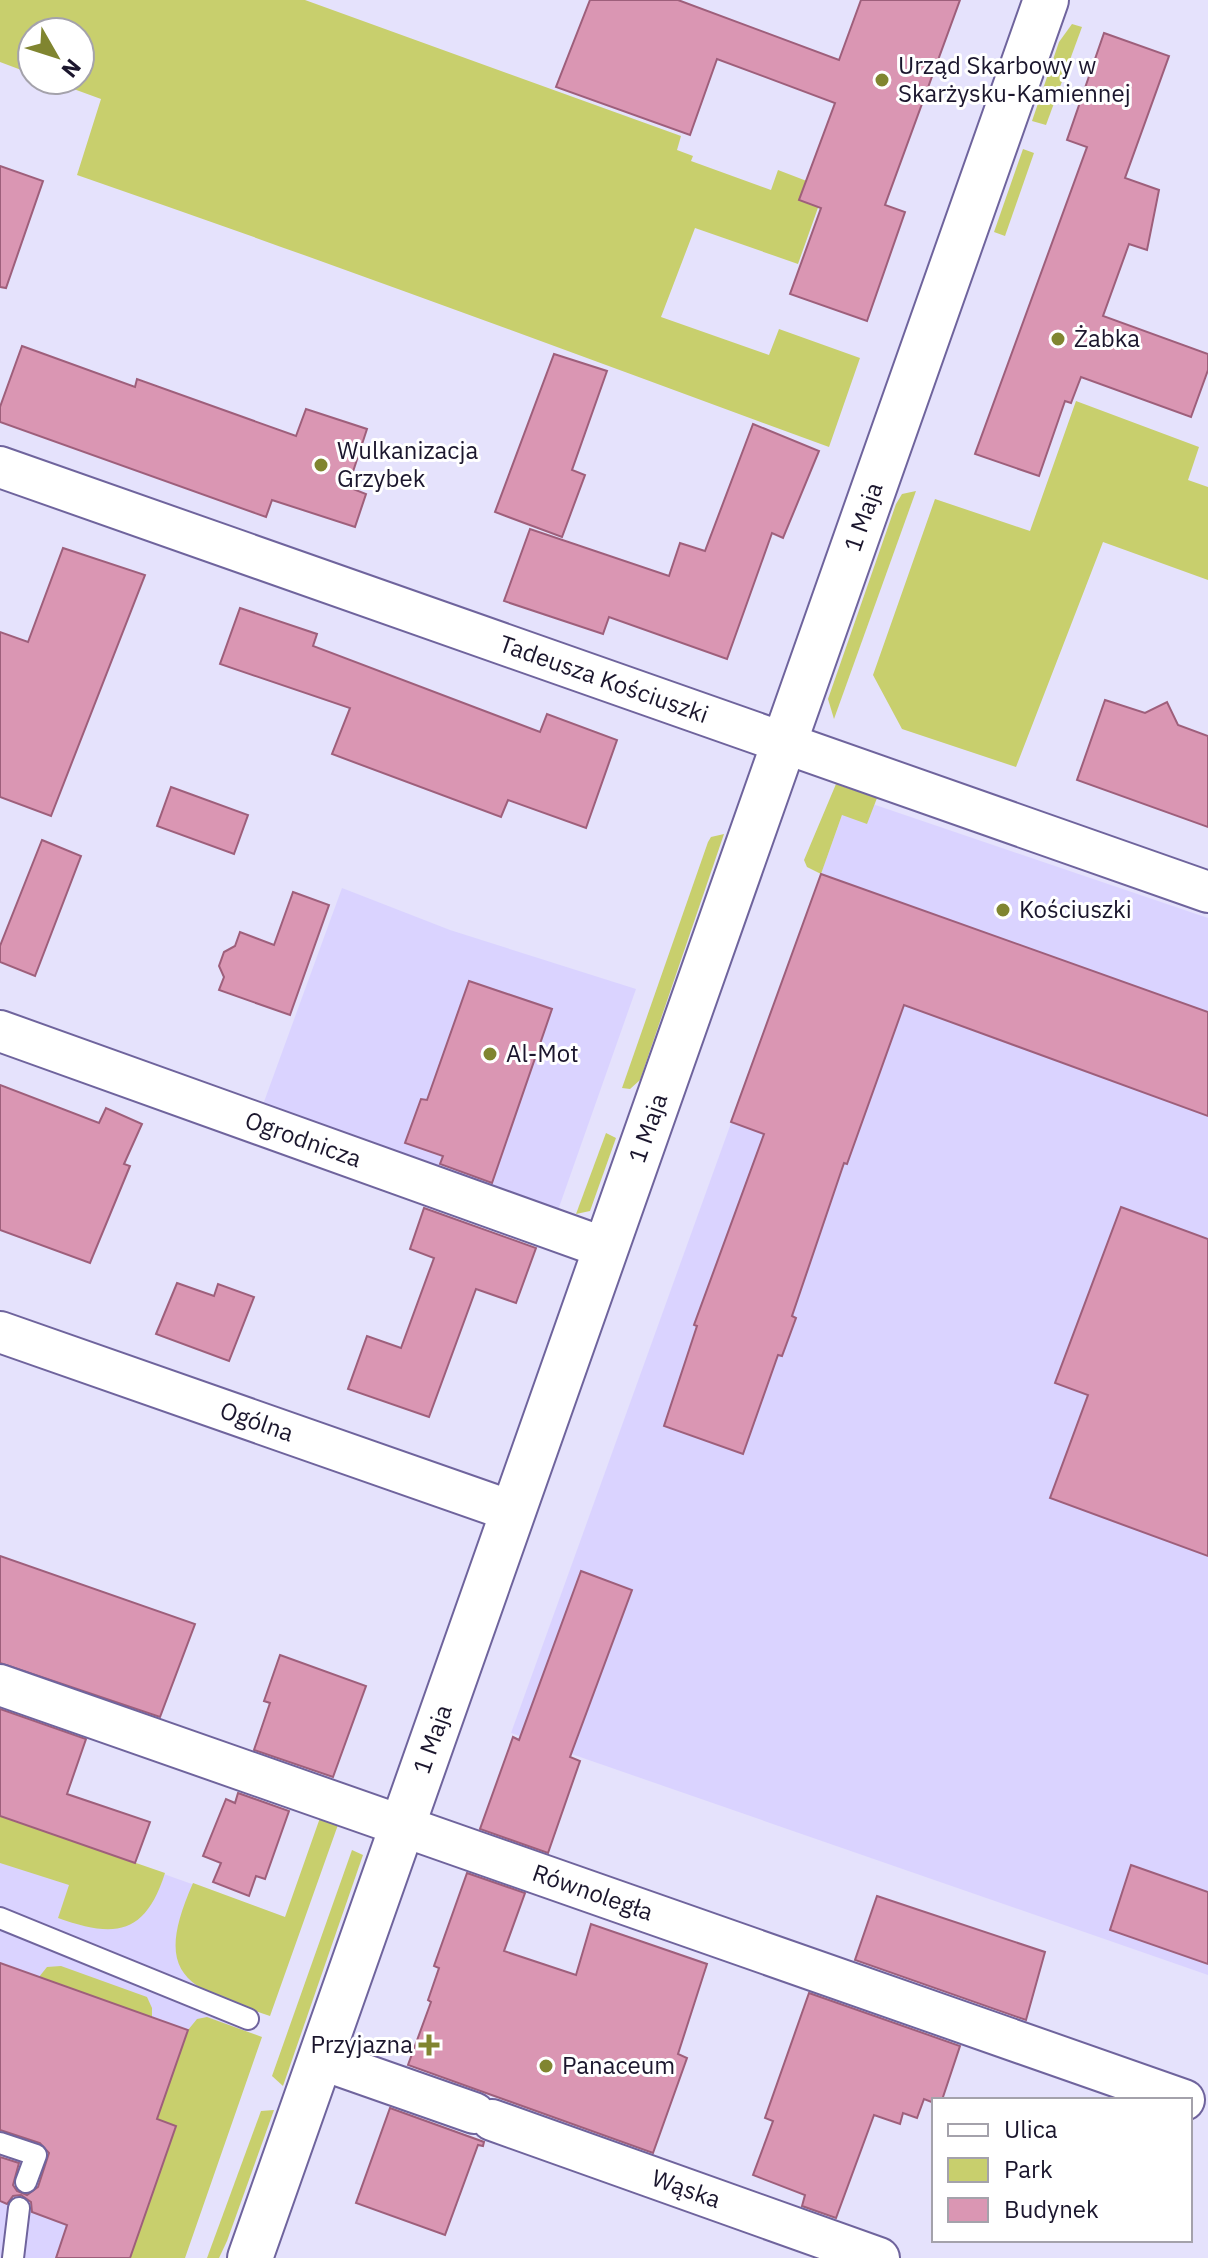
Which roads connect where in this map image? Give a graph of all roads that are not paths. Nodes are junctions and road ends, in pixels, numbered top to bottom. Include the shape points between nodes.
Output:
1 (1046, 0) edge
2 (0, 467) edge
3 (786, 742) junction
4 (1208, 892) edge
5 (0, 1031) edge
6 (605, 1248) junction
7 (0, 1332) edge
8 (514, 1512) junction
9 (0, 1685) edge
10 (403, 1828) junction
11 (0, 1918) edge
12 (248, 2019) dead end
13 (320, 2059) junction
14 (1178, 2098) edge
15 (0, 2143) edge
16 (26, 2182) dead end
17 (19, 2208) dead end
18 (13, 2258) edge
19 (250, 2258) edge
20 (879, 2258) edge

1 - 3 street, 1 Maja
2 - 3 street, Tadeusza Kościuszki
3 - 4 street, Tadeusza Kościuszki
3 - 6 street, 1 Maja
5 - 6 street, Ogrodnicza
6 - 8 street, 1 Maja
7 - 8 street, Ogólna
8 - 10 street, 1 Maja
9 - 10 street, Równoległa
10 - 13 street, 1 Maja
10 - 14 street, Równoległa
11 - 12 lane
13 - 19 street, 1 Maja
13 - 20 street, Wąska
15 - 16 lane via 36,2155
17 - 18 lane

